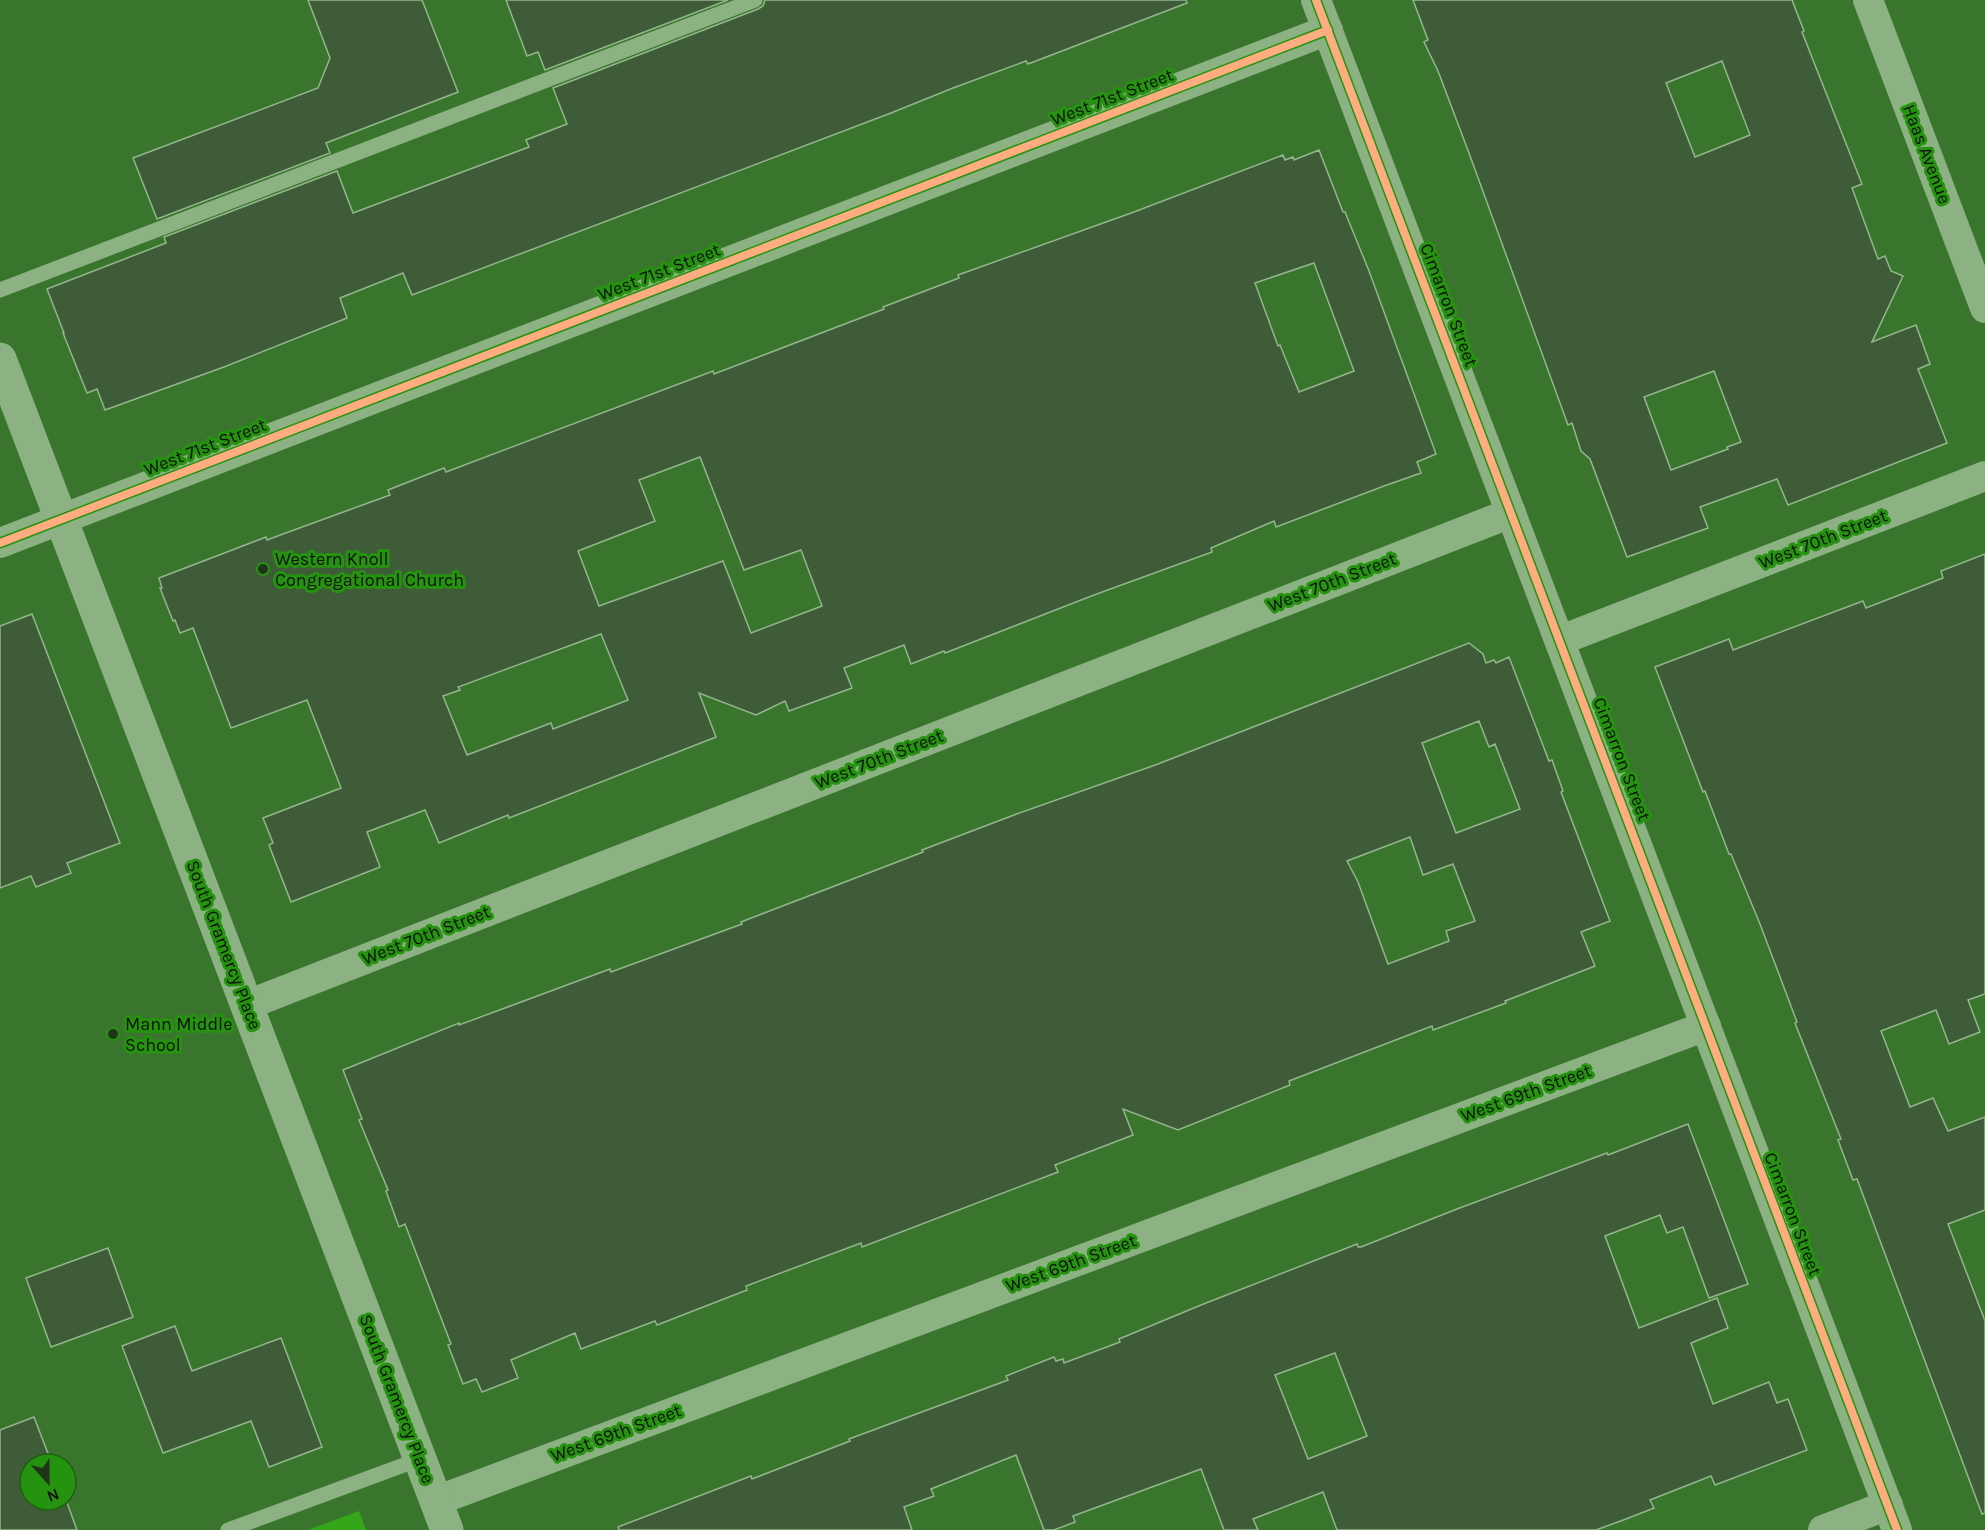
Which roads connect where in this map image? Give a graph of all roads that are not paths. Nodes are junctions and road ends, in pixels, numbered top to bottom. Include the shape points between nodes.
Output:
1 (755, 0) edge
2 (1316, 0) edge
3 (1868, 0) edge
4 (1328, 30) junction
5 (0, 290) edge
6 (1985, 308) edge
7 (0, 359) edge
8 (1985, 476) edge
9 (1511, 513) junction
10 (61, 519) junction
11 (0, 543) edge
12 (1561, 640) junction
13 (247, 1005) junction
14 (1706, 1026) junction
15 (420, 1459) junction
16 (442, 1515) edge
17 (1892, 1518) edge
18 (228, 1530) edge
19 (1823, 1530) edge

1 - 5 lane
2 - 4 street, Cimarron Street
3 - 6 street, Haas Avenue
4 - 9 street, Cimarron Street
4 - 10 street, West 71st Street
7 - 10 street, South Gramercy Place
8 - 12 street, West 70th Street
9 - 12 street, Cimarron Street
9 - 13 street, West 70th Street
10 - 11 street, West 71st Street
10 - 13 street, South Gramercy Place
12 - 14 street, Cimarron Street
13 - 15 street, South Gramercy Place
14 - 16 street, West 69th Street
14 - 17 street, Cimarron Street
15 - 16 street, South Gramercy Place
15 - 18 lane
17 - 19 street

